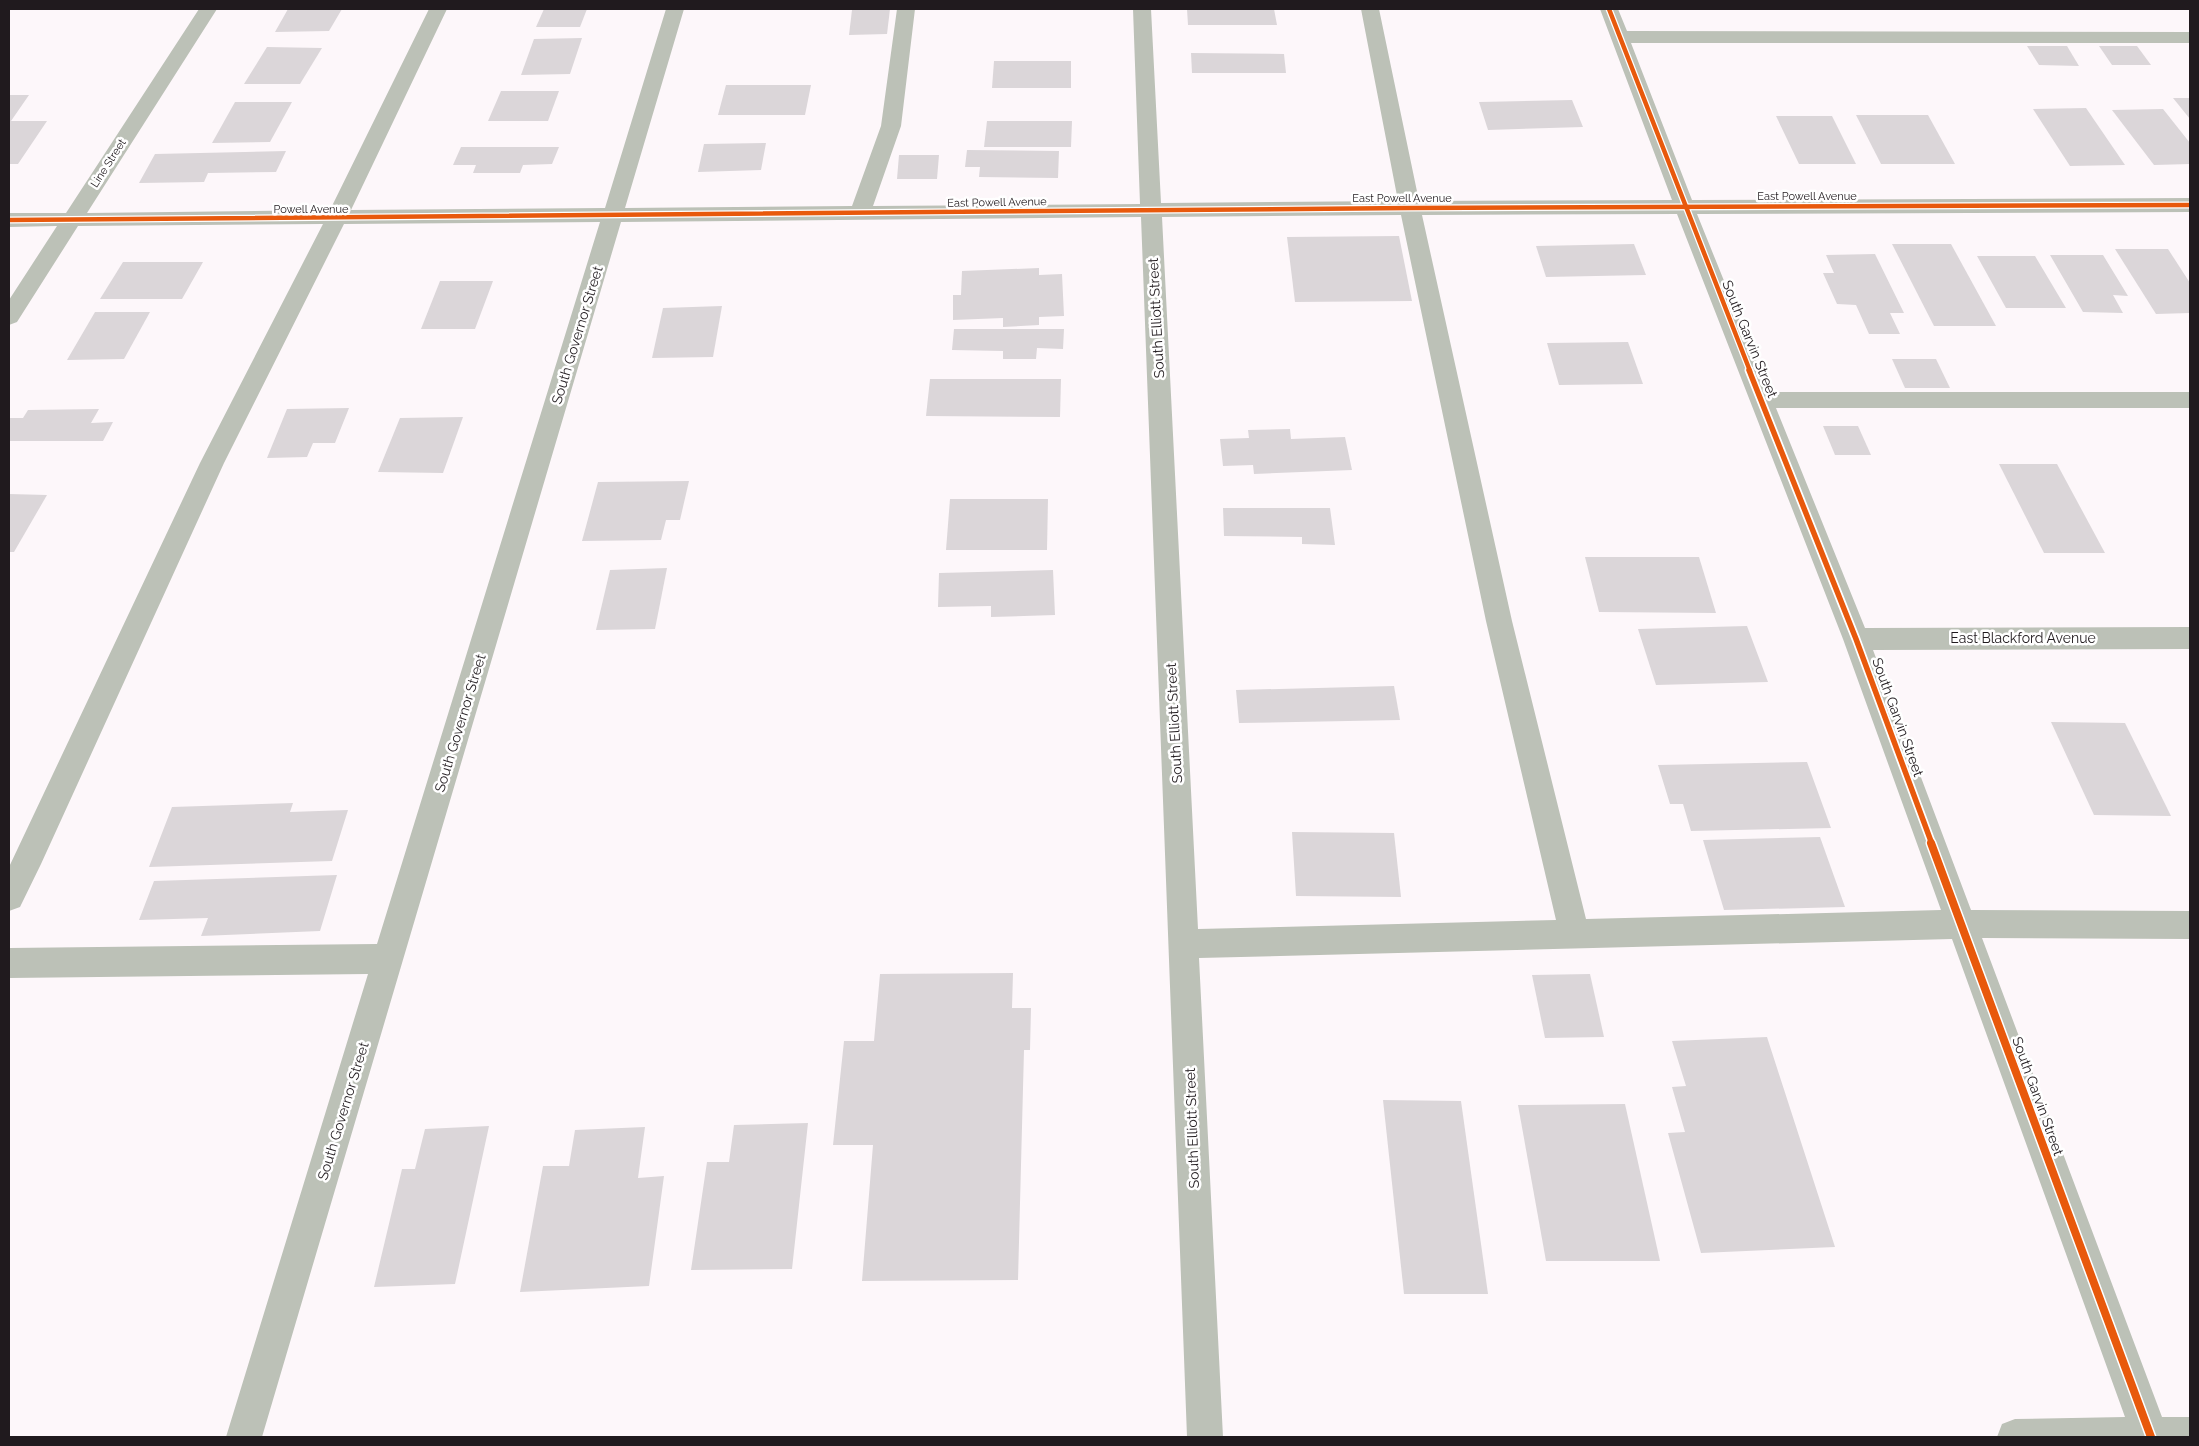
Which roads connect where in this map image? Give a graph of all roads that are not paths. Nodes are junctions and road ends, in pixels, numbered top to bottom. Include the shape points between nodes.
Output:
1 (208, 9) edge
2 (438, 9) edge
3 (675, 9) edge
4 (906, 9) edge
5 (1142, 9) edge
6 (1370, 9) edge
7 (1609, 9) edge
8 (1620, 37) junction
9 (2190, 37) edge
10 (2190, 205) edge
11 (1684, 206) junction
12 (1410, 208) junction
13 (1151, 210) junction
14 (860, 214) junction
15 (613, 216) junction
16 (336, 218) junction
17 (9, 220) edge
18 (71, 220) junction
19 (9, 317) edge
20 (1761, 400) junction
21 (2190, 400) edge
22 (2190, 638) edge
23 (1856, 639) junction
24 (9, 896) edge
25 (1960, 924) junction
26 (2190, 925) edge
27 (1574, 934) junction
28 (1184, 944) junction
29 (388, 959) junction
30 (9, 963) edge
31 (2190, 1435) edge
32 (2150, 1436) edge
33 (244, 1437) edge
34 (1205, 1437) edge
35 (2015, 1437) edge

1 - 18 street, Line Street
2 - 16 street
3 - 15 street, South Governor Street
4 - 14 street via 891,126
5 - 13 street, South Elliott Street
6 - 12 street
7 - 8 street, South Garvin Street
8 - 9 street
8 - 11 street, South Garvin Street
10 - 11 street, East Powell Avenue
11 - 12 street, East Powell Avenue
11 - 20 street, South Garvin Street
12 - 13 street, East Powell Avenue
12 - 27 street via 1499,621
13 - 14 street, East Powell Avenue
13 - 28 street, South Elliott Street
14 - 15 street, East Powell Avenue
15 - 16 street, Powell Avenue
15 - 29 street, South Governor Street
16 - 18 street, Powell Avenue
16 - 24 street via 212,463
17 - 18 street, Powell Avenue
18 - 19 street, Line Street
20 - 21 street
20 - 23 street, South Garvin Street
22 - 23 street, East Blackford Avenue
23 - 25 street, South Garvin Street
25 - 26 street
25 - 27 street
25 - 32 street, South Garvin Street
27 - 28 street
28 - 34 street, South Elliott Street
29 - 30 street
29 - 33 street, South Governor Street
31 - 32 street
32 - 35 street

